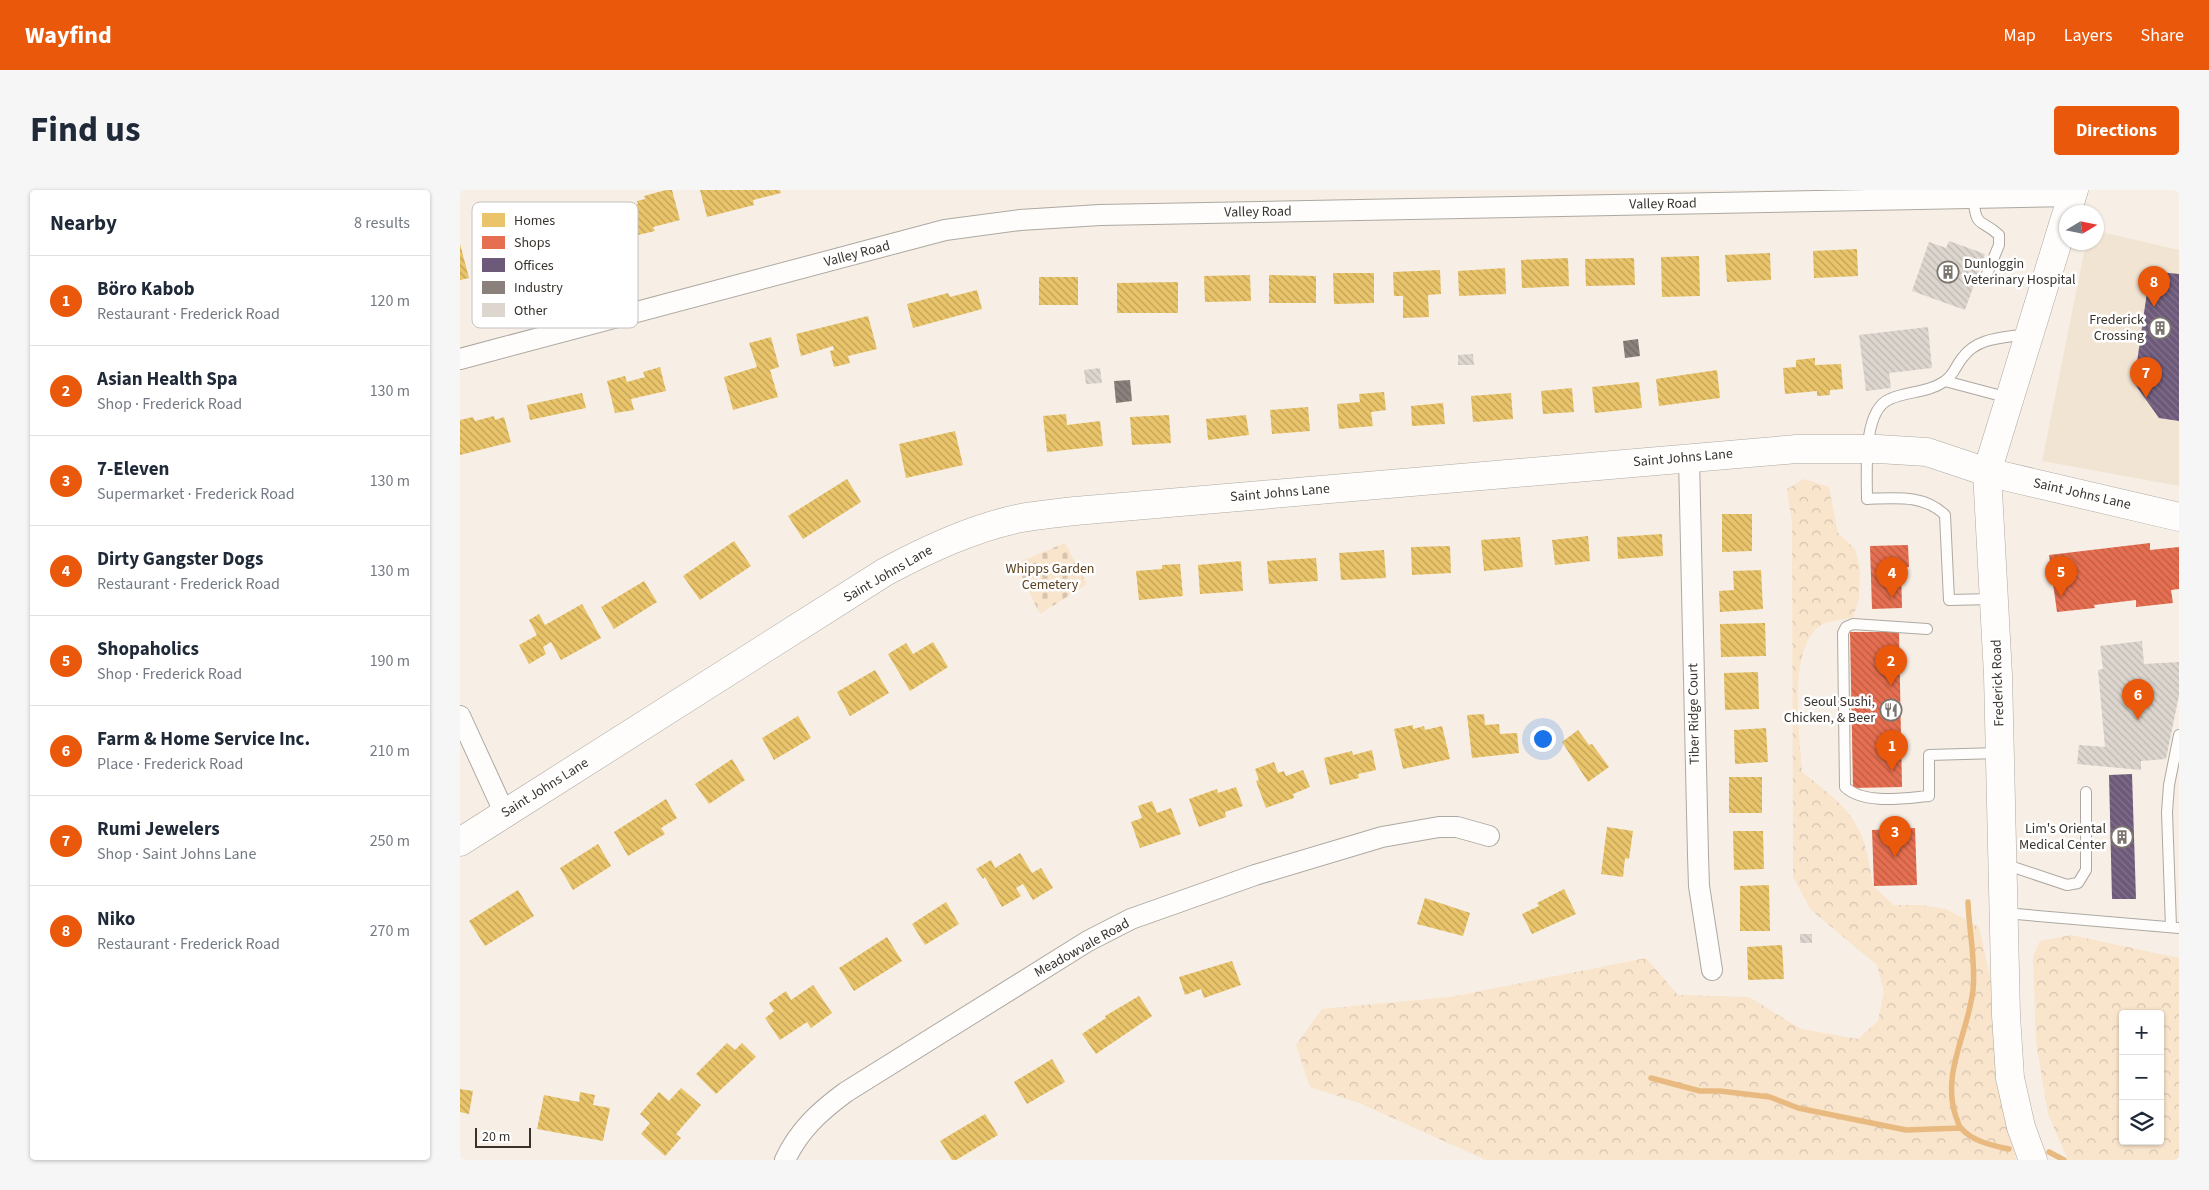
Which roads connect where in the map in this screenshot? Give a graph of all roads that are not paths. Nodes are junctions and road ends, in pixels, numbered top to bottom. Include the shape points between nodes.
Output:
1 (1973, 198) junction
2 (2070, 203) edge
3 (1988, 274) dead end
4 (638, 312) edge
5 (577, 328) edge
6 (2029, 334) junction
7 (460, 359) edge
8 (1945, 382) junction
9 (2009, 398) junction
10 (1866, 449) junction
11 (1689, 458) junction
12 (1987, 472) junction
13 (2179, 517) edge
14 (1995, 599) junction
15 (1927, 629) dead end
16 (460, 716) edge
17 (2179, 735) edge
18 (2000, 752) junction
19 (2086, 792) dead end
20 (505, 814) junction
21 (1489, 836) dead end
22 (460, 842) edge
23 (2002, 864) junction
24 (2004, 913) junction
25 (2175, 928) edge
26 (1712, 970) dead end
27 (785, 1160) edge
28 (2034, 1160) edge

1 - 2 street, Valley Road
1 - 3 lane via 1975,216 1980,224 1999,234 1999,245
1 - 4 street, Valley Road via 1100,214 1020,220 945,230
2 - 6 street, Frederick Road
5 - 7 street, Valley Road
6 - 8 lane via 1984,341 1963,356 1955,372
6 - 9 street, Frederick Road
8 - 9 lane
8 - 10 lane via 1928,390 1888,399 1876,412
9 - 12 street, Frederick Road
10 - 11 street, Saint Johns Lane via 1797,449
10 - 12 street, Saint Johns Lane via 1927,452
10 - 14 lane via 1868,499 1921,500 1937,507 1946,516 1949,600
11 - 20 street, Saint Johns Lane via 1075,510 1020,518 974,531 885,572
11 - 26 street, Tiber Ridge Court via 1699,886
12 - 13 street, Saint Johns Lane
12 - 14 street, Frederick Road
14 - 18 street, Frederick Road
15 - 18 lane via 1853,624 1846,627 1843,633 1845,787 1852,793 1869,797 1929,796 1929,755
16 - 20 street
17 - 25 lane via 2167,812
18 - 23 street, Frederick Road
19 - 23 lane via 2086,870 2078,883 2067,885
20 - 22 street, Saint Johns Lane
21 - 27 street, Meadowvale Road via 1457,827 1439,827 1382,837 1255,874 1131,920 1082,945 846,1092 813,1117
23 - 24 street, Frederick Road
24 - 25 lane
24 - 28 street, Frederick Road via 2010,1078 2021,1127

